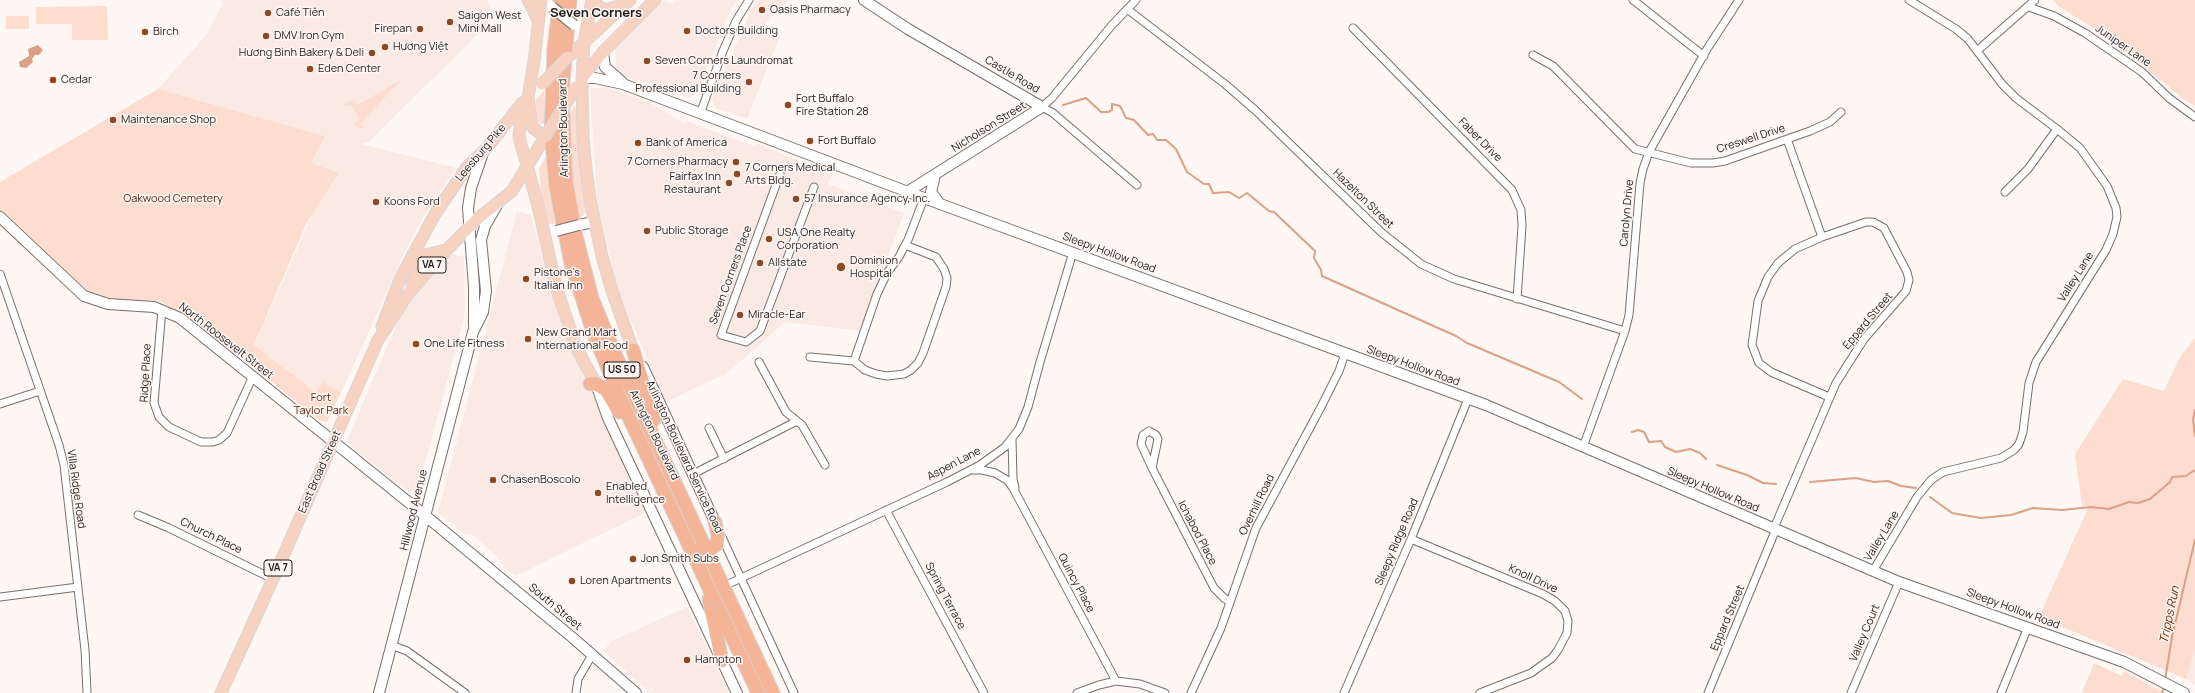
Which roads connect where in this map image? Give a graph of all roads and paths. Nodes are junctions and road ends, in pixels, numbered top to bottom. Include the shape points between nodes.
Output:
1 (528, 0) edge
2 (542, 0) edge
3 (570, 0) edge
4 (593, 0) edge
5 (654, 0) edge
6 (749, 0) edge
7 (864, 0) edge
8 (1136, 0) edge
9 (1633, 0) edge
10 (1739, 0) edge
11 (1909, 0) edge
12 (2036, 0) edge
13 (628, 2) edge
14 (556, 4) edge
15 (2029, 7) junction
16 (1127, 9) junction
17 (539, 28) junction
18 (1353, 28) dead end
19 (584, 43) junction
20 (1978, 50) junction
21 (603, 52) junction
22 (1532, 56) dead end
23 (1704, 56) junction
24 (579, 82) junction
25 (623, 84) junction
26 (528, 98) junction
27 (1042, 107) junction
28 (1841, 112) dead end
29 (700, 114) junction
30 (2195, 117) edge
31 (2057, 129) junction
32 (545, 137) junction
33 (1787, 140) junction
34 (486, 149) junction
35 (1650, 152) junction
36 (527, 168) junction
37 (780, 174) dead end
38 (935, 175) junction
39 (1137, 185) dead end
40 (814, 187) dead end
41 (907, 192) junction
42 (2005, 192) dead end
43 (924, 198) junction
44 (500, 202) junction
45 (940, 204) junction
46 (0, 217) edge
47 (594, 222) junction
48 (468, 228) junction
49 (542, 234) junction
50 (1822, 237) junction
51 (905, 245) junction
52 (448, 249) junction
53 (1073, 252) junction
54 (413, 254) junction
55 (0, 274) edge
56 (407, 296) junction
57 (1517, 299) junction
58 (162, 309) junction
59 (1625, 330) junction
60 (473, 332) junction
61 (378, 340) junction
62 (633, 350) junction
63 (1345, 354) junction
64 (810, 357) dead end
65 (854, 361) junction
66 (758, 362) dead end
67 (253, 376) junction
68 (593, 384) junction
69 (40, 391) junction
70 (1829, 397) junction
71 (1468, 399) junction
72 (0, 404) edge
73 (797, 421) junction
74 (709, 428) dead end
75 (1012, 439) junction
76 (333, 442) junction
77 (642, 445) junction
78 (1583, 446) junction
79 (724, 459) junction
80 (825, 465) dead end
81 (1152, 468) dead end
82 (968, 471) junction
83 (693, 474) junction
84 (674, 477) junction
85 (662, 488) junction
86 (1017, 494) junction
87 (886, 510) junction
88 (138, 515) dead end
89 (425, 516) junction
90 (715, 522) junction
91 (1775, 529) junction
92 (1411, 539) junction
93 (708, 551) junction
94 (1874, 571) junction
95 (703, 576) junction
96 (740, 578) junction
97 (273, 579) junction
98 (1899, 582) junction
99 (724, 586) junction
100 (78, 587) junction
101 (0, 596) edge
102 (1230, 602) junction
103 (2028, 627) junction
104 (391, 645) junction
105 (592, 655) junction
106 (722, 661) junction
107 (1116, 682) junction
108 (88, 693) edge
109 (221, 693) edge
110 (379, 693) edge
111 (465, 693) edge
112 (576, 693) edge
113 (636, 693) edge
114 (738, 693) edge
115 (758, 693) edge
116 (773, 693) edge
117 (794, 693) edge
118 (984, 693) edge
119 (1077, 693) edge
120 (1165, 693) edge
121 (1191, 693) edge
122 (1344, 693) edge
123 (1480, 693) edge
124 (1708, 693) edge
125 (1851, 693) edge
126 (2001, 693) edge
127 (2184, 693) edge

1 - 17 main road
2 - 14 main road
2 - 17 main road
3 - 84 highway, Arlington Boulevard / US 50 via 562,93 566,182 571,218 590,291 602,325
4 - 13 main road via 606,10
4 - 19 main road, Arlington Boulevard Service Road
5 - 21 main road, VA 7
6 - 29 street via 736,21 723,51
7 - 27 main road, Castle Road via 908,29
8 - 16 street, Nicholson Street
9 - 23 street
10 - 23 street, Carolyn Drive
11 - 20 street, Valley Lane via 1956,29
12 - 15 street
13 - 19 main road, Leesburg Pike / VA 7
14 - 19 main road, bridge via 580,32
14 - 77 highway, Arlington Boulevard / US 50 via 552,130 556,187 562,221 571,263 592,329
15 - 20 street
15 - 30 street, Juniper Lane via 2054,16 2085,33 2142,72 2169,98
16 - 27 street, Nicholson Street
16 - 57 street, Hazelton Street via 1249,105 1409,256 1449,277
17 - 26 main road
18 - 57 street, Faber Drive via 1512,190 1521,210 1522,226
19 - 24 main road, Arlington Boulevard Service Road
19 - 26 main road, Leesburg Pike / VA 7, bridge
20 - 31 street, Valley Lane via 1997,78 2016,98
21 - 24 main road, VA 7
21 - 25 main road, Sleepy Hollow Road via 605,67
22 - 35 street, Creswell Drive via 1553,66 1628,144 1635,149
23 - 35 street, Carolyn Drive
24 - 25 main road, Sleepy Hollow Road via 595,78
24 - 32 main road, VA 7, bridge
24 - 47 main road, Arlington Boulevard Service Road
25 - 29 main road, Sleepy Hollow Road
26 - 32 main road via 532,127
26 - 34 main road, Leesburg Pike / VA 7
26 - 36 main road via 521,113 519,128 521,149
27 - 38 main road, Nicholson Street
27 - 39 street, Castle Road via 1053,113
28 - 33 street, Creswell Drive via 1830,122
29 - 41 main road, Sleepy Hollow Road
31 - 42 street via 2028,169
31 - 94 street, Valley Lane via 2080,148 2107,186 2116,208 2114,234 2036,362 2029,383 2023,432 2019,444 2001,458 1943,472 1931,480 1917,497
32 - 36 main road, East Broad Street / VA 7
33 - 35 street, Creswell Drive via 1713,163 1691,163
33 - 50 street
34 - 48 main road, Hillwood Avenue via 480,159 471,188
34 - 54 main road, Leesburg Pike / VA 7 via 467,167 454,185
35 - 59 street, Carolyn Drive via 1640,184 1631,302
36 - 44 main road, East Broad Street / VA 7 via 512,191
36 - 49 main road via 537,202
37 - 40 street, Seven Corners Place via 721,334 746,342 760,331
38 - 41 main road, Nicholson Street
38 - 45 main road via 931,192
41 - 43 main road, Sleepy Hollow Road
43 - 45 main road, Sleepy Hollow Road
43 - 51 street
44 - 48 main road, East Broad Street / VA 7
44 - 60 main road, Hillwood Avenue via 485,226 481,240 486,291 483,312
45 - 53 main road, Sleepy Hollow Road
46 - 58 main road, North Roosevelt Street via 84,296 108,304
47 - 49 main road, bridge
47 - 62 main road, Arlington Boulevard Service Road via 612,291
48 - 52 main road, East Broad Street / VA 7
48 - 60 main road, Hillwood Avenue via 474,287
49 - 68 main road via 556,290 579,354
50 - 70 street, Eppard Street via 1795,249 1778,263 1768,276 1758,301 1752,345 1755,357 1762,367
50 - 70 street, Eppard Street via 1866,222 1878,224 1887,232 1907,272 1908,280 1904,295 1864,339 1844,368
51 - 65 street via 887,272 877,294
51 - 65 street via 936,257 941,262 947,278 924,353 912,370 897,375 887,376 865,370
52 - 54 main road via 426,255
52 - 56 main road, East Broad Street / VA 7
53 - 63 main road, Sleepy Hollow Road
53 - 75 street, Aspen Lane via 1028,407 1023,422
54 - 56 main road via 417,271
54 - 61 main road, Leesburg Pike / VA 7 via 391,301
55 - 69 street, Villa Ridge Road
56 - 61 main road, East Broad Street / VA 7
57 - 59 street, Hazelton Street
58 - 67 main road, North Roosevelt Street via 180,318
58 - 67 street, Ridge Place via 154,403 159,417 169,427 202,442 219,440 227,433
59 - 78 street, Carolyn Drive
60 - 89 main road, Hillwood Avenue
61 - 76 main road, East Broad Street / VA 7
62 - 83 main road, Arlington Boulevard Service Road
62 - 84 highway
63 - 71 main road, Sleepy Hollow Road
63 - 102 street, Overhill Road via 1327,395 1256,528
64 - 65 street
66 - 73 street via 786,412
67 - 76 main road, North Roosevelt Street
68 - 85 highway via 606,390
68 - 106 main road
69 - 72 street
69 - 100 street, Villa Ridge Road via 64,465
70 - 91 street, Eppard Street
71 - 78 main road, Sleepy Hollow Road
71 - 92 street, Sleepy Ridge Road
73 - 79 street
73 - 80 street via 802,425
74 - 79 street
75 - 82 street, Aspen Lane via 1000,451
75 - 86 street, Quincy Place via 1013,479
76 - 89 main road, North Roosevelt Street
76 - 97 main road, East Broad Street / VA 7
77 - 85 highway, Arlington Boulevard / US 50
77 - 93 highway via 660,471 695,545
78 - 91 main road, Sleepy Hollow Road
79 - 83 street
81 - 102 street, Ichabod Place via 1214,588
82 - 86 street, Quincy Place via 982,470 995,473 1007,480
82 - 87 street, Aspen Lane
83 - 90 main road, Arlington Boulevard Service Road
84 - 93 highway, Arlington Boulevard / US 50
85 - 95 highway, Arlington Boulevard / US 50
86 - 107 street, Quincy Place
87 - 96 street, Aspen Lane
87 - 118 street, Spring Terrace
88 - 97 street, Church Place
89 - 104 main road, Hillwood Avenue
89 - 105 main road, South Street
90 - 93 highway via 717,544
90 - 96 street, Arlington Boulevard Service Road
91 - 94 main road, Sleepy Hollow Road
91 - 124 street, Eppard Street
92 - 122 street, Sleepy Ridge Road
92 - 123 street, Knoll Drive via 1543,594 1565,611 1568,620 1567,633 1552,658 1531,673
93 - 99 highway, Arlington Boulevard / US 50
94 - 98 main road, Sleepy Hollow Road
95 - 106 highway
95 - 115 highway, Arlington Boulevard / US 50
96 - 99 street, Aspen Lane
96 - 117 street, Arlington Boulevard Service Road
97 - 109 main road, East Broad Street / VA 7
98 - 103 main road, Sleepy Hollow Road
98 - 125 street, Valley Court
99 - 116 highway, Arlington Boulevard / US 50
100 - 101 street
100 - 108 street, Villa Ridge Road
102 - 121 street, Overhill Road via 1214,645
103 - 126 street
103 - 127 main road, Sleepy Hollow Road via 2146,671
104 - 110 main road, Hillwood Avenue
104 - 111 street via 407,651
105 - 112 street via 578,679
105 - 113 main road, South Street
106 - 114 main road
107 - 119 street
107 - 120 street via 1140,684

